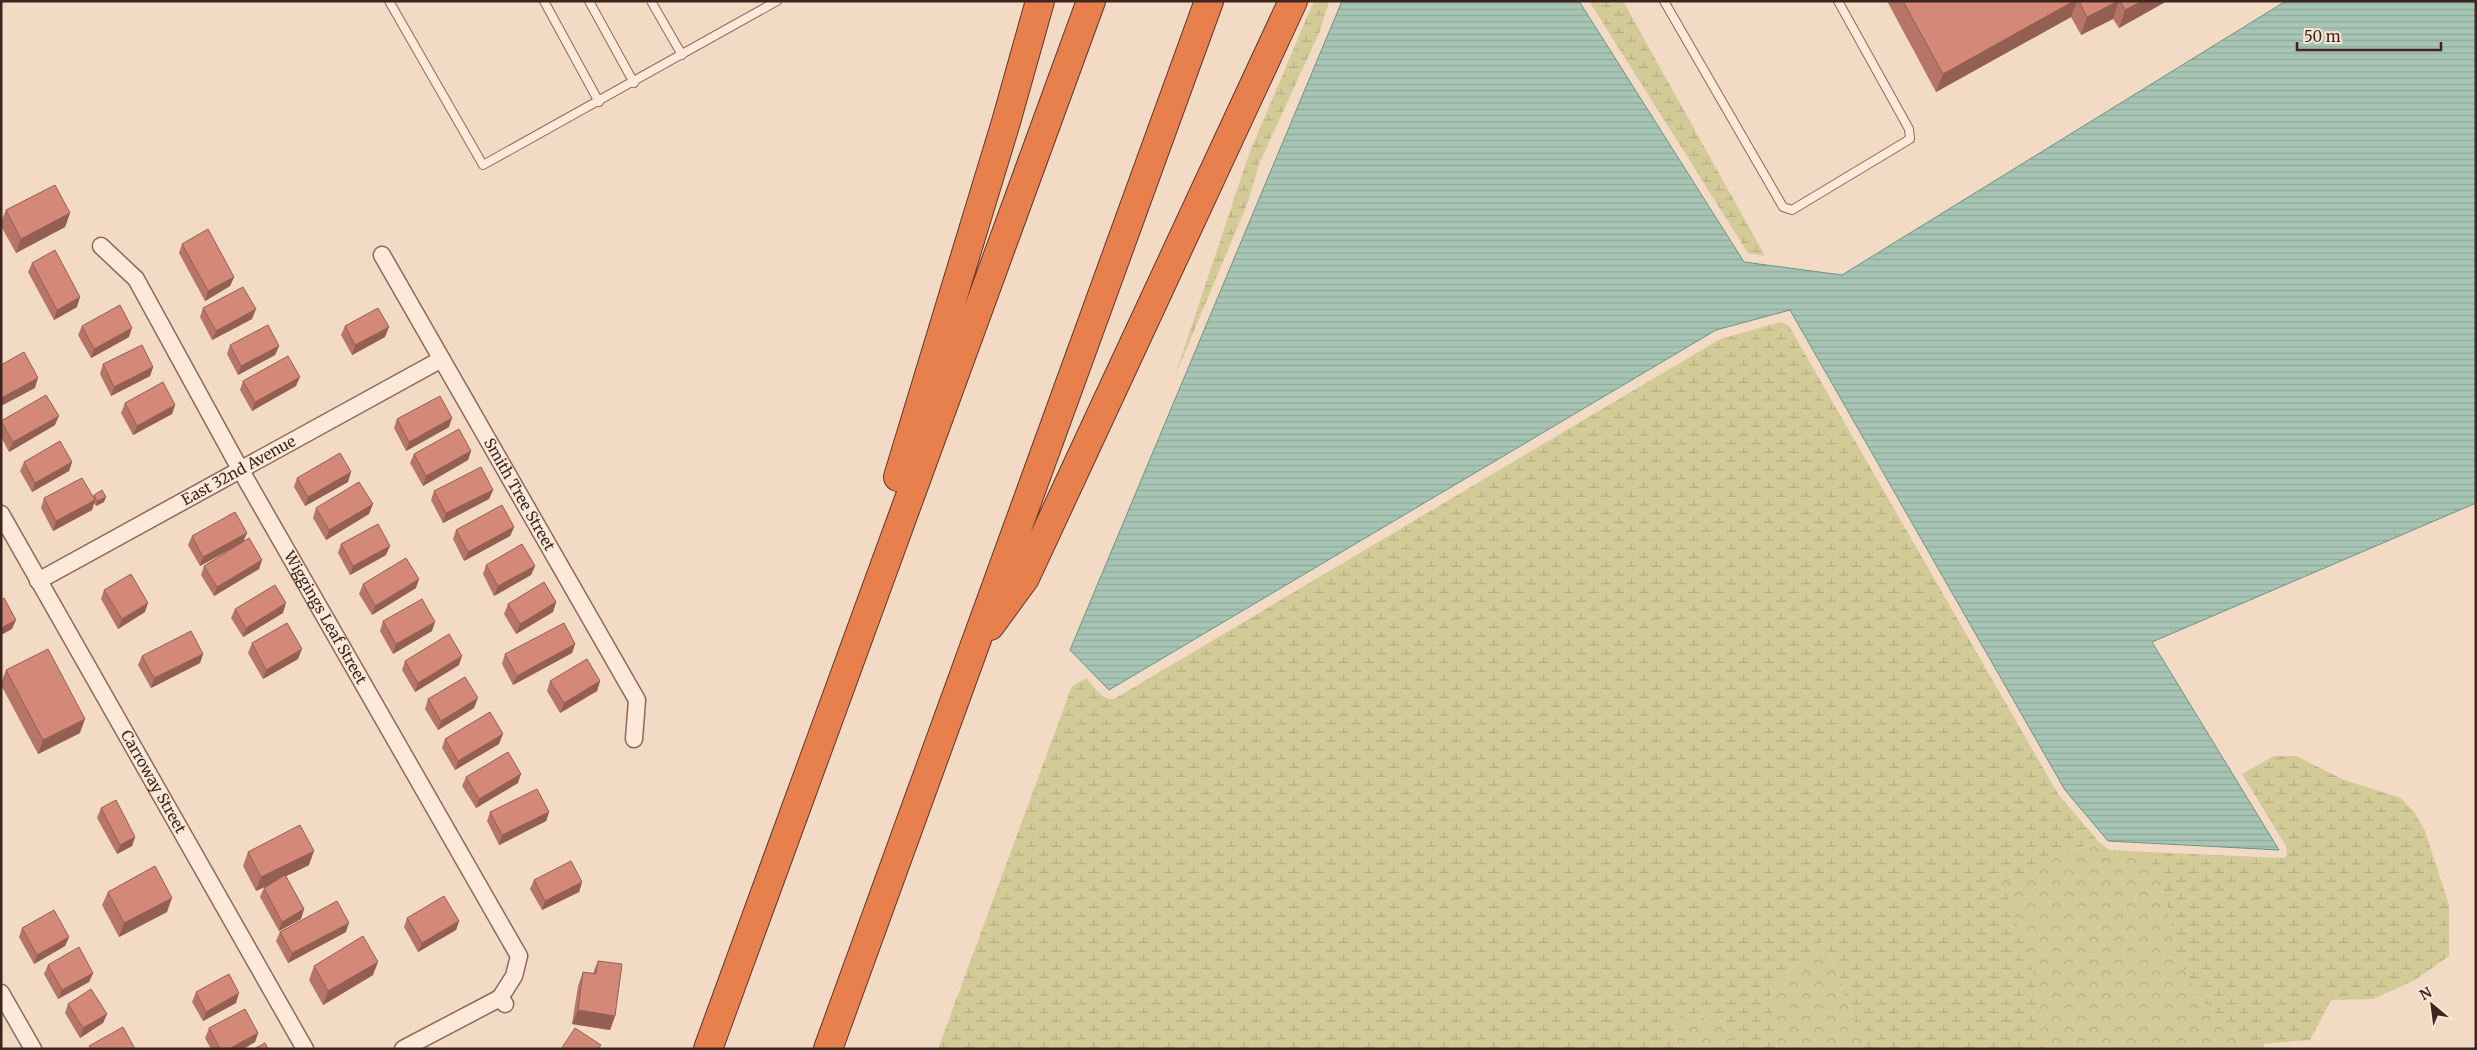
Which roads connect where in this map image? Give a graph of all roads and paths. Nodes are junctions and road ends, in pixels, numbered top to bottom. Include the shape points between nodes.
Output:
1 (389, 1) edge
2 (544, 1) edge
3 (589, 1) edge
4 (651, 1) edge
5 (777, 1) edge
6 (1040, 1) edge
7 (1091, 1) edge
8 (1208, 1) edge
9 (1293, 1) edge
10 (1664, 1) edge
11 (1838, 1) edge
12 (682, 56) junction
13 (634, 83) junction
14 (599, 102) junction
15 (101, 246) dead end
16 (382, 255) dead end
17 (440, 360) junction
18 (240, 468) junction
19 (1, 514) edge
20 (38, 581) junction
21 (972, 651) junction
22 (822, 733) junction
23 (634, 739) dead end
24 (1, 993) edge
25 (33, 1049) edge
26 (305, 1049) edge
27 (403, 1049) edge
28 (708, 1049) edge
29 (828, 1049) edge

1 - 14 lane via 484,165
2 - 14 lane
3 - 13 lane
4 - 12 lane
5 - 12 lane
6 - 22 highway
7 - 22 highway
8 - 21 highway
9 - 21 highway via 1025,578
10 - 11 lane via 1783,207 1792,210 1910,139 1909,129
12 - 13 lane
13 - 14 lane
15 - 18 street, Wiggings Leaf Street via 136,279
16 - 17 street, Smith Tree Street
17 - 18 street, East 32nd Avenue
17 - 23 street, Smith Tree Street via 636,700
18 - 20 street, East 32nd Avenue
18 - 27 street, Wiggings Leaf Street via 518,956 514,976 503,1001
19 - 20 street, Carroway Street
20 - 26 street, Carroway Street
21 - 29 highway
22 - 28 highway
24 - 25 street

